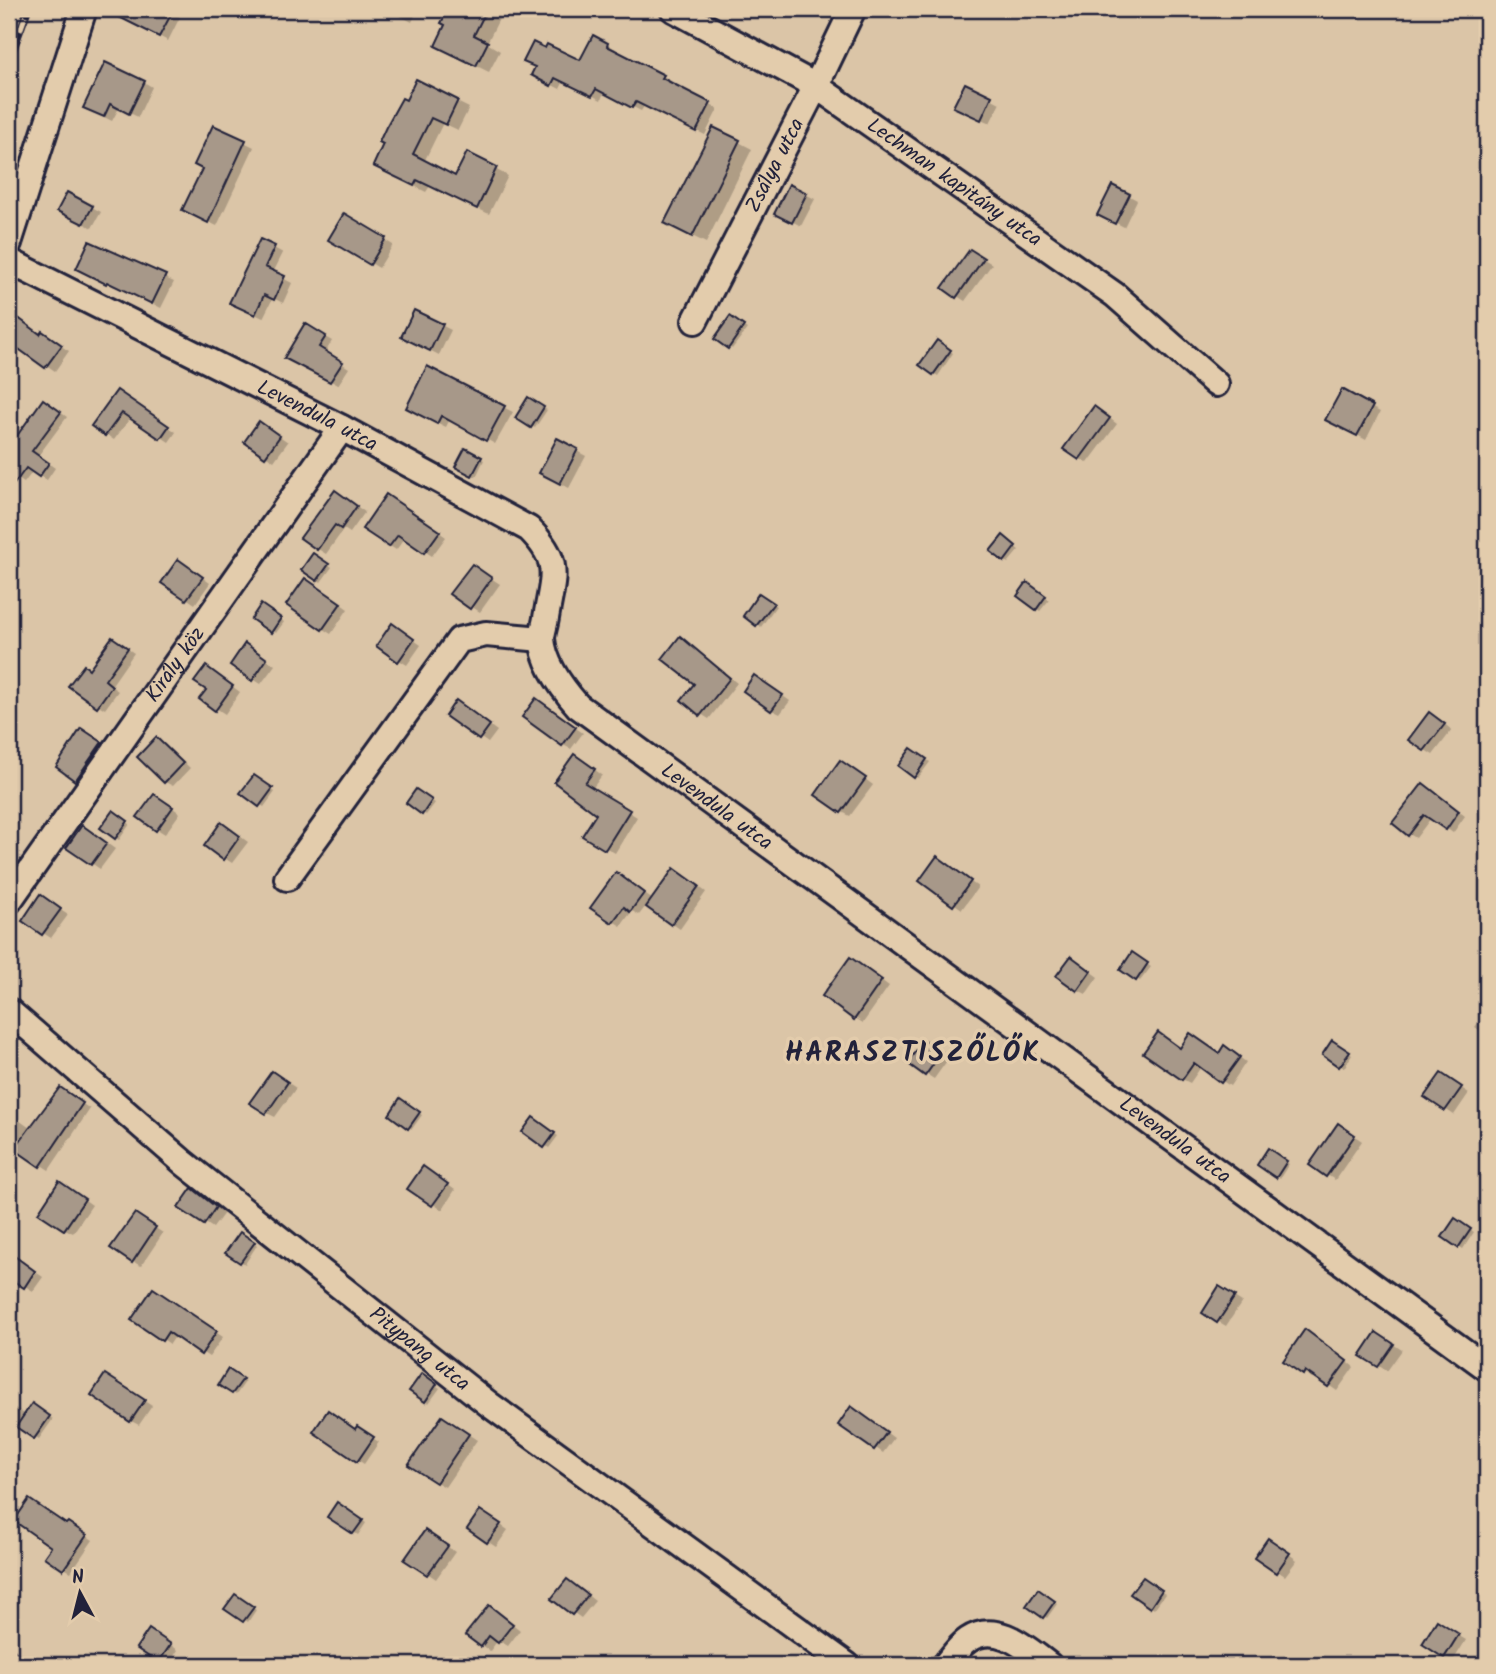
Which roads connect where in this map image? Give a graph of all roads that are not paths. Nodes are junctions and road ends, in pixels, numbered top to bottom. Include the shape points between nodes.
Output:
1 (84, 9) edge
2 (673, 9) edge
3 (853, 9) edge
4 (816, 86) junction
5 (9, 243) edge
6 (9, 261) edge
7 (695, 321) dead end
8 (1216, 384) dead end
9 (342, 428) junction
10 (542, 639) junction
11 (287, 878) dead end
12 (9, 901) edge
13 (9, 1012) edge
14 (1487, 1368) edge
15 (846, 1665) edge
16 (945, 1665) edge
17 (1049, 1665) edge

1 - 5 street
2 - 4 street, Lechman kapitány utca
3 - 4 street, Zsálya utca
4 - 7 street, Zsálya utca
4 - 8 street, Lechman kapitány utca via 1115,295
6 - 9 street, Levendula utca
9 - 10 street, Levendula utca via 529,529 544,543 554,574
9 - 12 street, Király köz
10 - 11 street via 486,634 459,640
10 - 14 street, Levendula utca via 556,676 578,706
13 - 15 street, Pitypang utca via 184,1163 479,1396
16 - 17 street via 968,1640 986,1634 1014,1639

